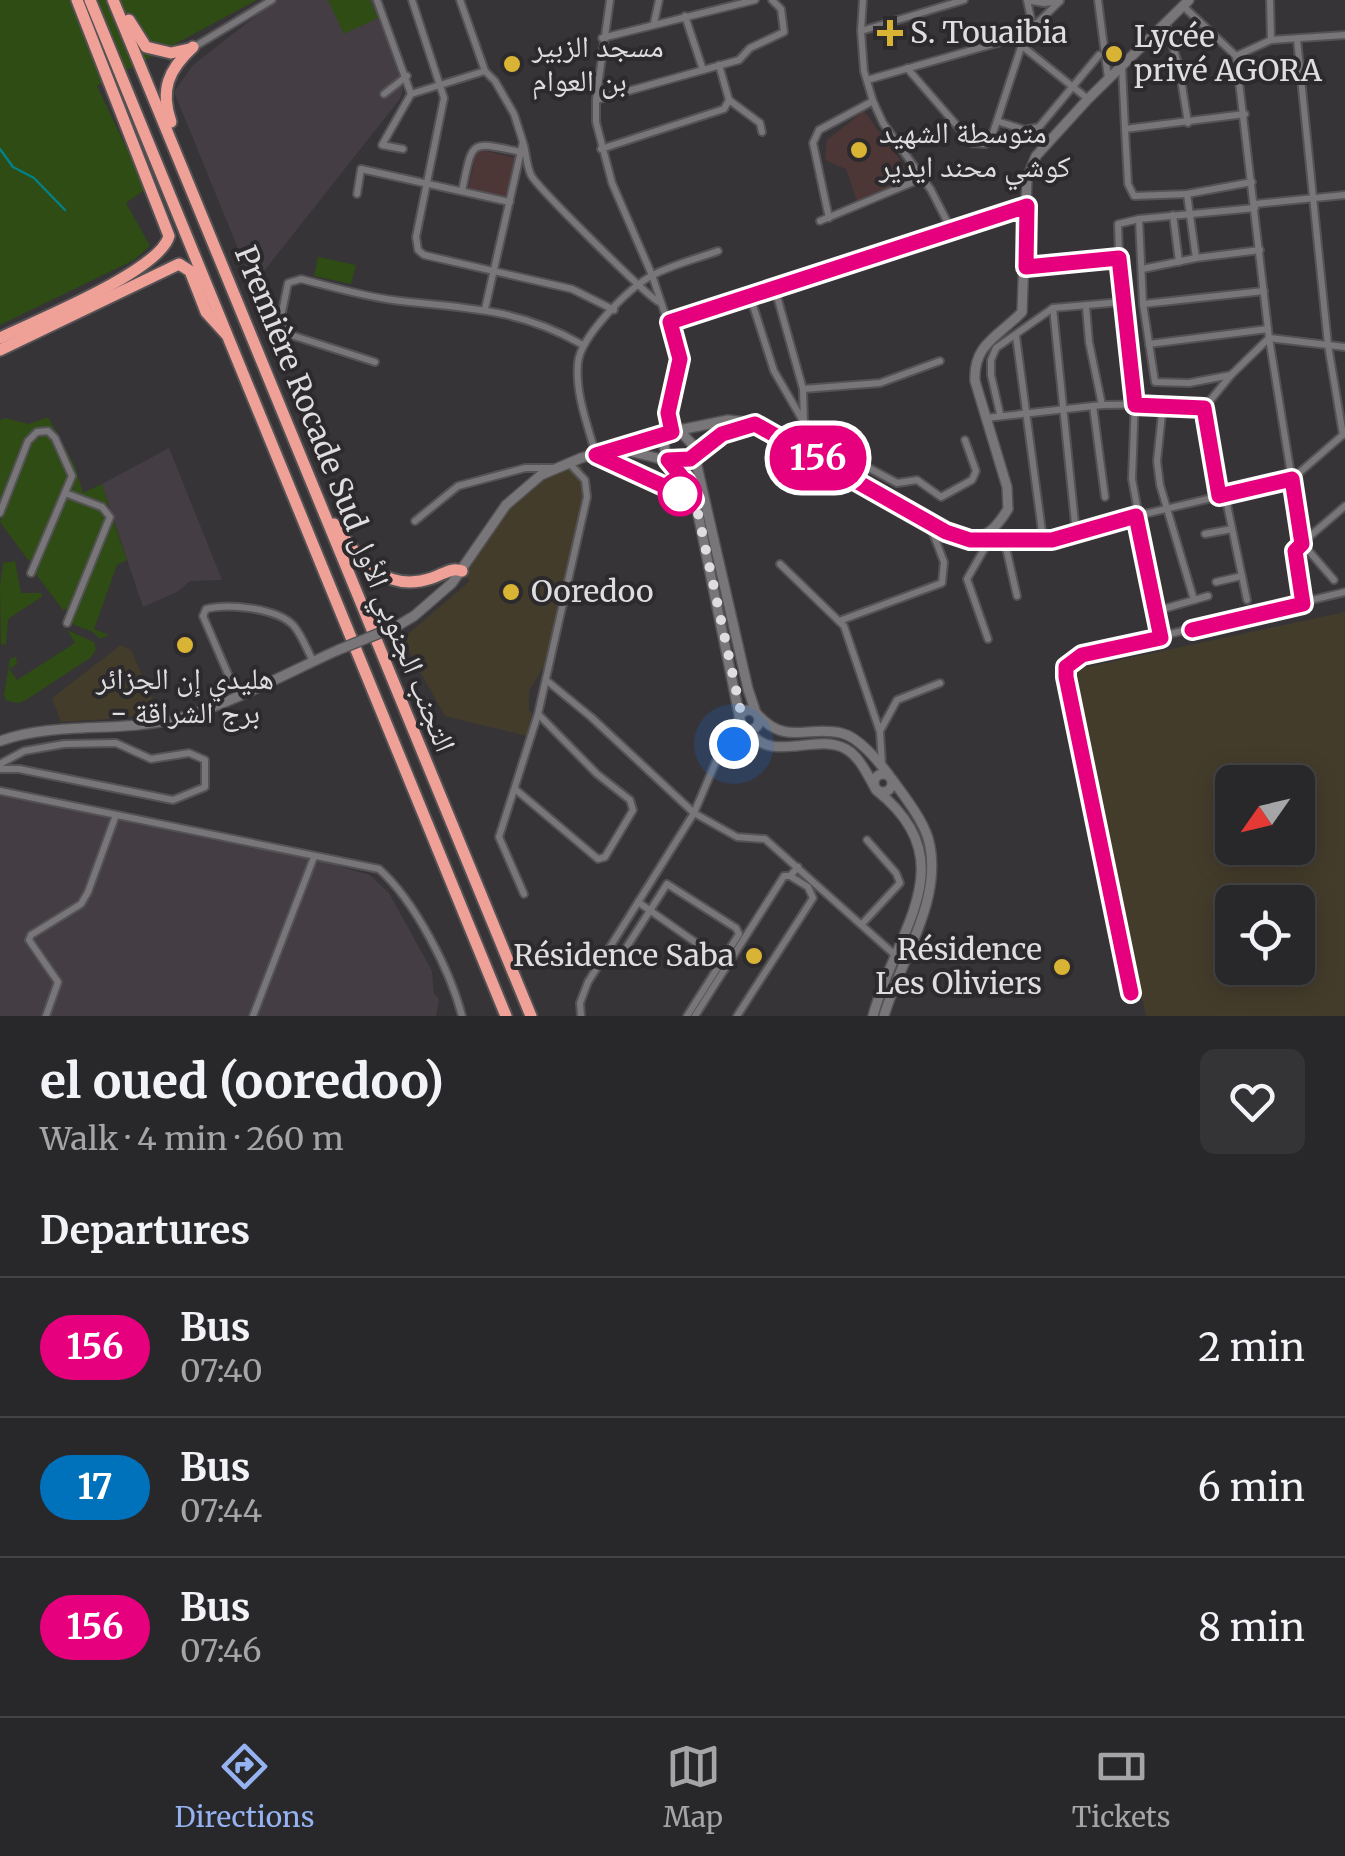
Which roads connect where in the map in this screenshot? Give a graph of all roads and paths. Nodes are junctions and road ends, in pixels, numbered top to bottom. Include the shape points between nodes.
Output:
1 (77, 0) edge
2 (90, 0) edge
3 (116, 0) edge
4 (272, 0) edge
5 (377, 0) edge
6 (412, 0) edge
7 (460, 0) edge
8 (610, 0) edge
9 (659, 0) edge
10 (756, 0) edge
11 (772, 0) edge
12 (863, 0) edge
13 (964, 0) edge
14 (1027, 0) edge
15 (1061, 0) edge
16 (1098, 0) edge
17 (1270, 0) edge
18 (1186, 3) edge
19 (686, 16) junction
20 (1166, 22) junction
21 (654, 23) junction
22 (1033, 28) junction
23 (861, 31) junction
24 (1345, 35) edge
25 (1025, 36) junction
26 (602, 38) junction
27 (1297, 39) junction
28 (1271, 40) junction
29 (1022, 46) junction
30 (193, 47) junction
31 (1098, 55) dead end
32 (1236, 56) junction
33 (719, 66) junction
34 (1122, 66) junction
35 (907, 68) junction
36 (703, 70) junction
37 (486, 71) junction
38 (407, 76) junction
39 (1108, 79) junction
40 (867, 80) junction
41 (442, 83) junction
42 (1074, 86) junction
43 (384, 94) dead end
44 (411, 94) junction
45 (1088, 99) junction
46 (596, 100) junction
47 (729, 100) junction
48 (873, 101) junction
49 (1245, 114) junction
50 (997, 121) junction
51 (1188, 123) junction
52 (1125, 130) junction
53 (762, 132) dead end
54 (523, 142) junction
55 (403, 149) dead end
56 (601, 149) junction
57 (521, 152) junction
58 (922, 178) junction
59 (1252, 182) junction
60 (427, 186) junction
61 (462, 191) junction
62 (356, 194) dead end
63 (1187, 194) junction
64 (1345, 195) edge
65 (1311, 198) junction
66 (510, 202) junction
67 (1027, 206) junction
68 (1255, 206) junction
69 (1190, 214) junction
70 (1174, 215) junction
71 (830, 218) junction
72 (1139, 218) junction
73 (820, 221) dead end
74 (951, 229) junction
75 (1260, 250) junction
76 (718, 251) dead end
77 (1119, 258) junction
78 (1196, 258) junction
79 (1179, 262) junction
80 (1026, 267) junction
81 (1142, 269) junction
82 (494, 270) junction
83 (652, 275) junction
84 (226, 279) junction
85 (638, 286) junction
86 (776, 289) junction
87 (1264, 292) junction
88 (750, 296) junction
89 (1122, 302) junction
90 (660, 303) junction
91 (1143, 304) junction
92 (1086, 306) junction
93 (1053, 308) junction
94 (485, 309) junction
95 (614, 310) junction
96 (54, 318) junction
97 (670, 322) junction
98 (1268, 328) junction
99 (1016, 336) junction
100 (229, 337) junction
101 (0, 338) edge
102 (1270, 338) junction
103 (581, 344) junction
104 (1149, 344) junction
105 (1328, 344) junction
106 (1345, 347) edge
107 (0, 350) edge
108 (940, 361) dead end
109 (375, 362) dead end
110 (1231, 375) junction
111 (803, 389) junction
112 (1163, 404) junction
113 (1097, 405) junction
114 (1135, 405) junction
115 (1204, 408) junction
116 (1062, 409) junction
117 (1027, 412) junction
118 (1000, 414) junction
119 (986, 418) junction
120 (804, 422) junction
121 (755, 424) junction
122 (672, 432) junction
123 (1344, 434) edge
124 (965, 440) dead end
125 (617, 448) junction
126 (596, 455) junction
127 (695, 456) junction
128 (668, 460) junction
129 (569, 463) junction
130 (554, 468) junction
131 (1292, 479) junction
132 (66, 493) junction
133 (1222, 496) junction
134 (1105, 498) dead end
135 (694, 500) junction
136 (320, 502) junction
137 (1345, 506) edge
138 (1165, 509) junction
139 (0, 513) edge
140 (1136, 516) junction
141 (414, 521) dead end
142 (928, 521) junction
143 (1232, 528) junction
144 (1076, 533) junction
145 (1205, 534) dead end
146 (991, 538) junction
147 (1004, 538) junction
148 (1042, 539) junction
149 (970, 540) junction
150 (1302, 544) junction
151 (780, 564) dead end
152 (462, 572) junction
153 (31, 573) dead end
154 (1242, 576) junction
155 (1334, 580) dead end
156 (1216, 582) dead end
157 (1345, 592) edge
158 (1017, 596) dead end
159 (1208, 596) dead end
160 (1194, 600) junction
161 (1247, 600) dead end
162 (1303, 604) junction
163 (1156, 611) junction
164 (839, 620) junction
165 (67, 623) dead end
166 (1161, 638) junction
167 (988, 640) dead end
168 (313, 661) junction
169 (546, 680) junction
170 (940, 684) dead end
171 (237, 694) junction
172 (538, 714) junction
173 (757, 714) junction
174 (743, 725) junction
175 (880, 732) junction
176 (0, 741) edge
177 (758, 742) junction
178 (725, 748) junction
179 (0, 766) edge
180 (887, 773) junction
181 (515, 789) junction
182 (875, 789) junction
183 (0, 792) edge
184 (694, 813) junction
185 (116, 815) junction
186 (866, 840) dead end
187 (314, 858) junction
188 (798, 867) junction
189 (790, 876) junction
190 (524, 894) dead end
191 (638, 902) junction
192 (650, 910) junction
193 (862, 924) junction
194 (626, 948) dead end
195 (895, 955) junction
196 (722, 961) junction
197 (1131, 993) dead end
198 (46, 1016) edge
199 (253, 1016) edge
200 (462, 1016) edge
201 (506, 1016) edge
202 (531, 1016) edge
203 (581, 1016) edge
204 (687, 1016) edge
205 (695, 1016) edge
206 (737, 1016) edge
207 (873, 1016) edge
208 (884, 1016) edge

1 - 96 highway via 169,236 146,264
2 - 100 highway, Première Rocade Sud التجنب الجنوبي الأول
3 - 30 highway via 146,47 171,53
3 - 84 highway, Première Rocade Sud التجنب الجنوبي الأول
4 - 30 street
5 - 38 street
6 - 41 street
7 - 37 street
8 - 26 street
9 - 21 street
10 - 19 street
11 - 33 street via 781,9 784,32
12 - 23 street
13 - 23 street
14 - 15 street
14 - 22 street
15 - 22 street
16 - 39 street
17 - 28 street
18 - 20 main road
18 - 32 street
19 - 21 street
19 - 36 street
20 - 34 main road
20 - 51 street
21 - 26 street
22 - 25 street
23 - 40 street
24 - 27 street
25 - 29 street
25 - 35 street
26 - 46 street
27 - 28 street
27 - 65 street
28 - 32 street
29 - 42 street
29 - 50 street
30 - 84 highway via 172,68 164,95
31 - 42 street
32 - 49 street
33 - 36 street
33 - 47 street
34 - 39 main road
34 - 52 street
35 - 40 street
35 - 50 street via 972,143 990,140
36 - 46 street
37 - 41 street
37 - 54 street
38 - 43 street
38 - 44 street
39 - 45 main road
40 - 48 street
41 - 44 street
41 - 60 street
42 - 45 street
42 - 50 street via 1035,129
44 - 55 street via 382,145
45 - 67 main road via 1036,156
46 - 56 street
47 - 53 street via 760,123
47 - 56 street via 724,109
48 - 58 street
48 - 71 street via 819,130 814,143
49 - 51 street
49 - 59 street
51 - 52 street
52 - 63 street via 1134,196
54 - 57 street
54 - 85 street via 531,176 544,193
56 - 83 street
57 - 61 street via 475,146
57 - 66 street
58 - 71 street
58 - 74 street
59 - 63 street
59 - 68 street
60 - 61 street
60 - 62 street via 362,169
60 - 82 street via 418,250
61 - 66 street
63 - 69 street
64 - 65 street
65 - 68 street
65 - 105 street
66 - 82 street
67 - 74 street
67 - 80 main road
68 - 69 street
68 - 75 street
69 - 70 street
69 - 78 street
70 - 72 street
70 - 79 street
71 - 73 street
72 - 77 street via 1118,224
72 - 81 street
74 - 86 street
75 - 78 street
75 - 87 street
76 - 83 street
77 - 80 street
77 - 89 street
78 - 79 street
79 - 81 street
80 - 119 main road via 1022,312 976,358
81 - 91 street
82 - 94 street
82 - 95 street via 572,288
83 - 85 street
83 - 90 street
84 - 136 highway, Première Rocade Sud التجنب الجنوبي الأول
85 - 90 street
85 - 95 street
86 - 88 street
86 - 111 street
87 - 91 street
87 - 98 street
88 - 97 street
88 - 120 street via 774,371
89 - 92 street
89 - 114 street
90 - 97 street
91 - 104 street
92 - 93 street
92 - 113 street
93 - 99 street
93 - 116 street
94 - 103 street via 517,315
94 - 109 street via 391,300 301,280 286,286 281,317 291,335
95 - 103 street
96 - 100 highway via 179,264 190,271 206,312
96 - 101 highway
96 - 107 highway
97 - 122 street via 680,359 668,413
98 - 102 street
98 - 104 street
99 - 117 street
99 - 118 street via 996,348 991,360
100 - 201 highway, Première Rocade Sud التجنب الجنوبي الأول
102 - 105 street
102 - 110 street
102 - 131 street
103 - 126 street via 578,387
104 - 110 street via 1158,385
105 - 106 street
105 - 123 street
108 - 111 street via 880,382
110 - 115 street
111 - 120 street
112 - 114 street
112 - 115 street
112 - 138 street via 1157,461
113 - 114 street
113 - 116 street
113 - 134 street
114 - 140 street via 1130,460
115 - 133 street
116 - 117 street
116 - 144 street
117 - 118 street
117 - 148 street
118 - 119 street
119 - 149 main road via 1008,509 989,533
120 - 124 street via 828,446 896,483 917,480 940,497 976,472
121 - 122 main road via 728,420
121 - 127 main road via 722,434
121 - 142 main road
122 - 125 main road
122 - 127 main road via 689,438
122 - 128 main road via 663,450
123 - 131 street
125 - 126 main road
125 - 128 main road
126 - 129 main road
126 - 135 street
127 - 128 main road
127 - 173 main road
128 - 135 main road
129 - 130 main road
129 - 169 street via 585,480 588,497
130 - 141 street via 469,482
130 - 152 main road via 506,504
131 - 133 street
131 - 150 street
132 - 139 street via 71,472 51,433 41,430 28,442
132 - 153 street
132 - 165 street via 110,516
133 - 138 street
133 - 143 street
135 - 174 main road
136 - 152 highway via 357,557 377,574 409,581 454,568
136 - 202 highway, Première Rocade Sud التجنب الجنوبي الأول
137 - 150 street
138 - 140 street
138 - 160 street
140 - 144 street
140 - 163 street
142 - 149 main road
142 - 164 street via 944,562 942,583
143 - 145 street
143 - 154 street
144 - 148 street
146 - 147 street
146 - 149 street
146 - 167 street via 967,579
147 - 148 street
147 - 158 street
150 - 155 street
150 - 162 street via 1295,551
151 - 164 street
152 - 168 main road, bridge via 397,626
154 - 156 street
154 - 161 street
157 - 162 street
159 - 160 street
160 - 163 street
162 - 166 street
163 - 166 street
164 - 175 street
166 - 197 street via 1082,655 1066,667
168 - 171 main road
168 - 171 street via 294,626 282,618 206,609 202,616
169 - 172 street
169 - 184 street
170 - 175 street via 897,700
171 - 176 main road via 176,719 47,728
172 - 181 street
172 - 181 street via 633,810 598,860
173 - 174 main road via 757,726
173 - 174 main road via 745,711
173 - 180 main road via 784,733 848,736
174 - 177 main road
174 - 178 street
175 - 180 street
177 - 178 main road
177 - 182 main road via 846,749
178 - 184 street
179 - 179 street via 173,800 205,787 204,760 188,753 151,759 116,743 40,746
180 - 182 main road via 876,776
180 - 208 main road via 928,838 931,873
181 - 190 street via 499,836
182 - 195 main road via 903,813 921,851 922,886
183 - 185 street
184 - 188 street via 737,837 765,839
184 - 191 street
185 - 187 street
185 - 198 street via 81,904 29,940 58,982
186 - 193 street via 900,883
187 - 199 street
187 - 200 street via 379,869 391,879 438,956
188 - 189 street
188 - 193 street
189 - 205 street
189 - 206 street via 808,886 813,898
191 - 192 street
191 - 203 street via 583,992
192 - 194 street
192 - 196 street
192 - 196 street via 669,884 736,928
193 - 195 street
195 - 207 main road
196 - 204 street

